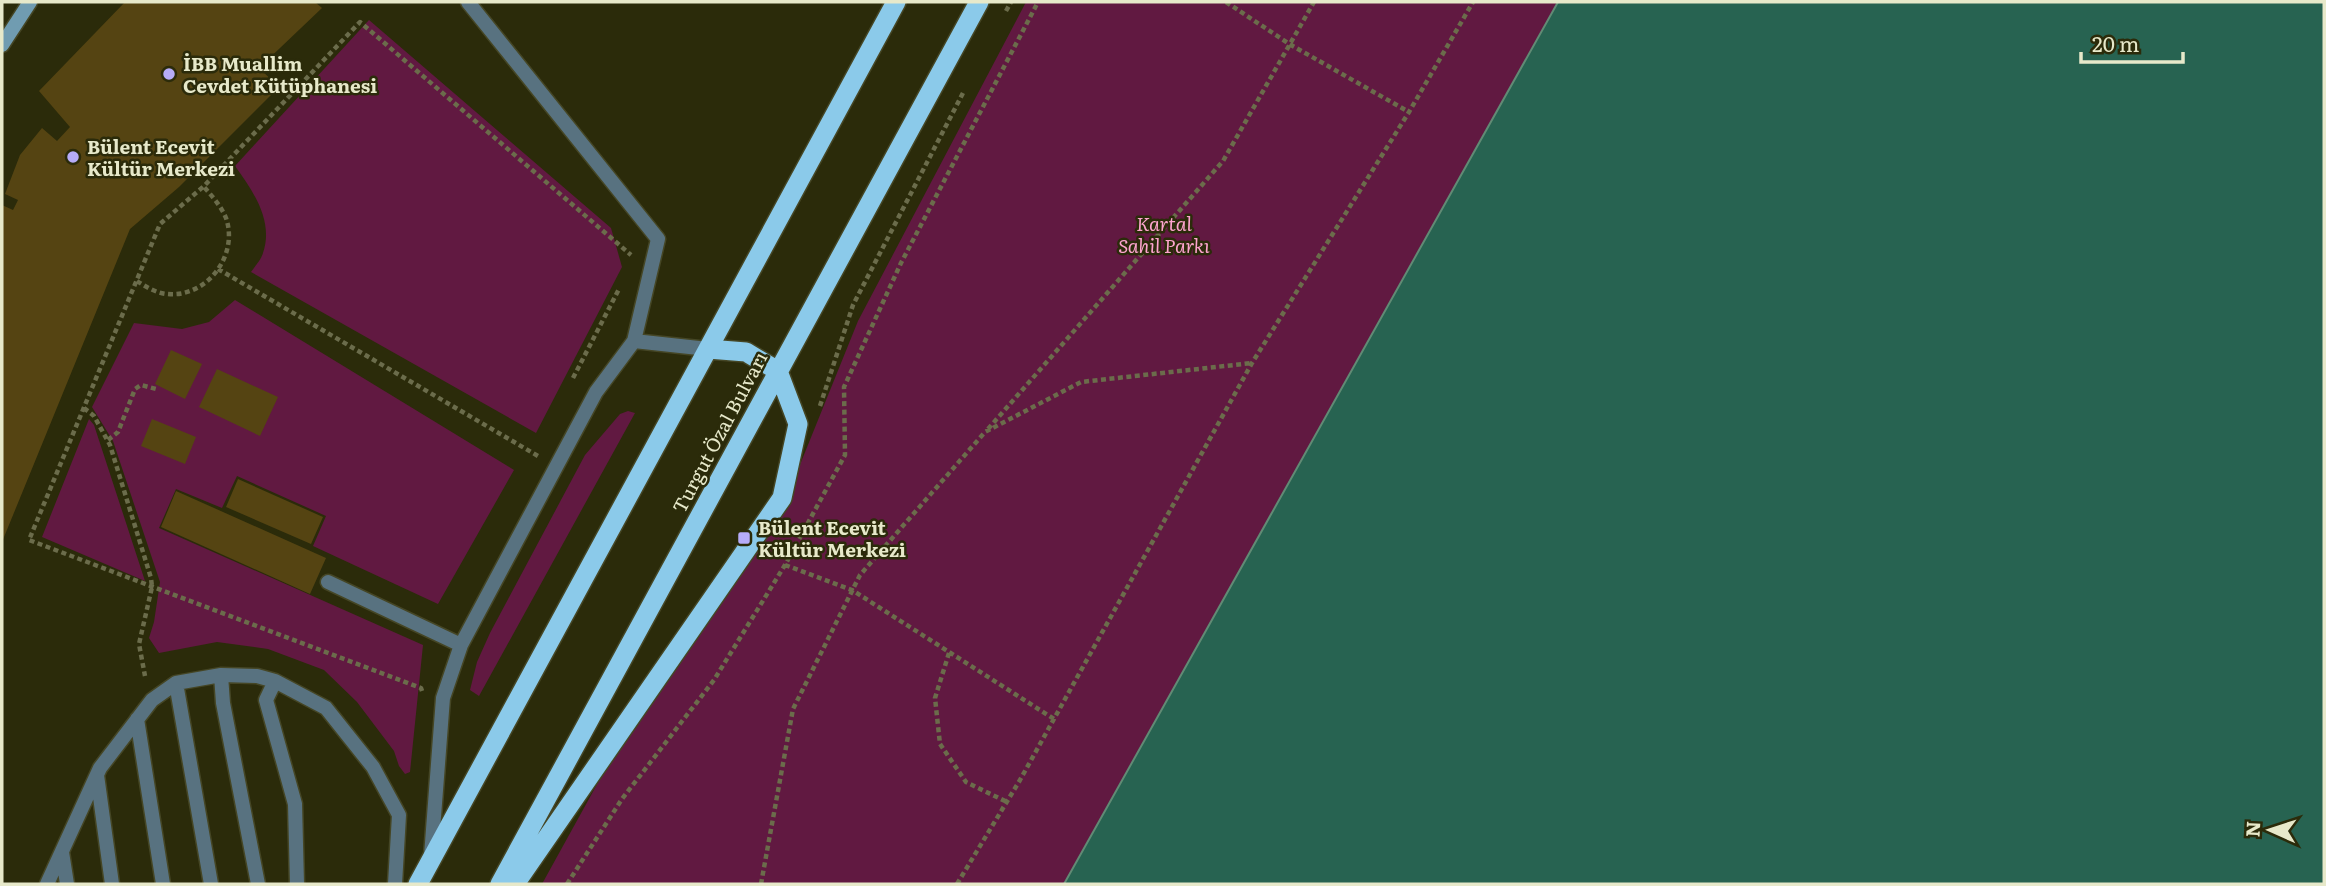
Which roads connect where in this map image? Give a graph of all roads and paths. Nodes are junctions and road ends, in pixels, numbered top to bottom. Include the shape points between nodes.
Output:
1 (30, 2) edge
2 (468, 2) edge
3 (897, 2) edge
4 (979, 2) edge
5 (1226, 2) edge
6 (1314, 2) edge
7 (1473, 2) edge
8 (2, 45) edge
9 (1291, 45) junction
10 (1409, 111) junction
11 (204, 186) junction
12 (635, 258) dead end
13 (218, 269) junction
14 (137, 281) junction
15 (622, 283) dead end
16 (634, 341) junction
17 (708, 349) junction
18 (1252, 363) junction
19 (778, 371) junction
20 (572, 380) dead end
21 (156, 389) dead end
22 (84, 408) junction
23 (985, 432) junction
24 (108, 440) junction
25 (540, 442) dead end
26 (534, 454) junction
27 (528, 466) dead end
28 (555, 466) junction
29 (785, 565) dead end
30 (328, 582) dead end
31 (152, 587) junction
32 (852, 590) junction
33 (461, 645) junction
34 (949, 653) junction
35 (221, 675) junction
36 (425, 678) dead end
37 (275, 681) junction
38 (176, 683) junction
39 (421, 688) junction
40 (152, 700) junction
41 (137, 719) junction
42 (1054, 719) junction
43 (440, 730) junction
44 (97, 775) junction
45 (1007, 802) junction
46 (62, 852) junction
47 (430, 862) junction
48 (47, 884) edge
49 (67, 884) edge
50 (112, 884) edge
51 (163, 884) edge
52 (211, 884) edge
53 (258, 884) edge
54 (297, 884) edge
55 (395, 884) edge
56 (418, 884) edge
57 (500, 884) edge
58 (515, 884) edge
59 (761, 884) edge
60 (957, 884) edge

1 - 8 main road
2 - 16 lane via 658,239
3 - 17 highway
4 - 19 highway, Turgut Özal Bulvarı
5 - 9 path
6 - 9 path
7 - 10 path
9 - 10 path
9 - 23 path via 1223,160
10 - 18 path
11 - 12 path via 360,22
11 - 13 path via 225,218 229,237
11 - 14 path via 160,224
13 - 14 path via 203,285 185,293 166,294
13 - 26 path
14 - 22 path
15 - 20 path
16 - 17 lane
16 - 28 lane via 596,392
17 - 19 highway via 746,352
17 - 47 highway
18 - 23 path via 1080,382
18 - 42 path
19 - 57 highway, Turgut Özal Bulvarı
19 - 58 highway via 798,424 782,498
21 - 24 path via 141,385 135,389 118,432
22 - 24 path
22 - 31 path via 29,540
23 - 32 path via 860,575
24 - 31 path
25 - 26 path
26 - 27 path
26 - 28 path
28 - 33 lane
29 - 32 path
30 - 33 lane
31 - 39 path
31 - 40 path via 139,644
32 - 34 path
32 - 59 path via 793,709
33 - 43 lane via 443,698
34 - 42 path
34 - 45 path via 935,698 940,744 966,782
35 - 37 lane
35 - 38 lane
35 - 53 lane
36 - 39 path
37 - 54 lane via 266,700 295,804
37 - 55 lane via 326,708 373,767 399,815
38 - 40 lane
38 - 52 lane
39 - 43 path
40 - 41 lane
41 - 44 lane
41 - 51 lane
42 - 45 path
43 - 47 lane
44 - 46 lane
44 - 50 lane
45 - 60 path
46 - 48 lane
46 - 49 lane
47 - 56 highway

